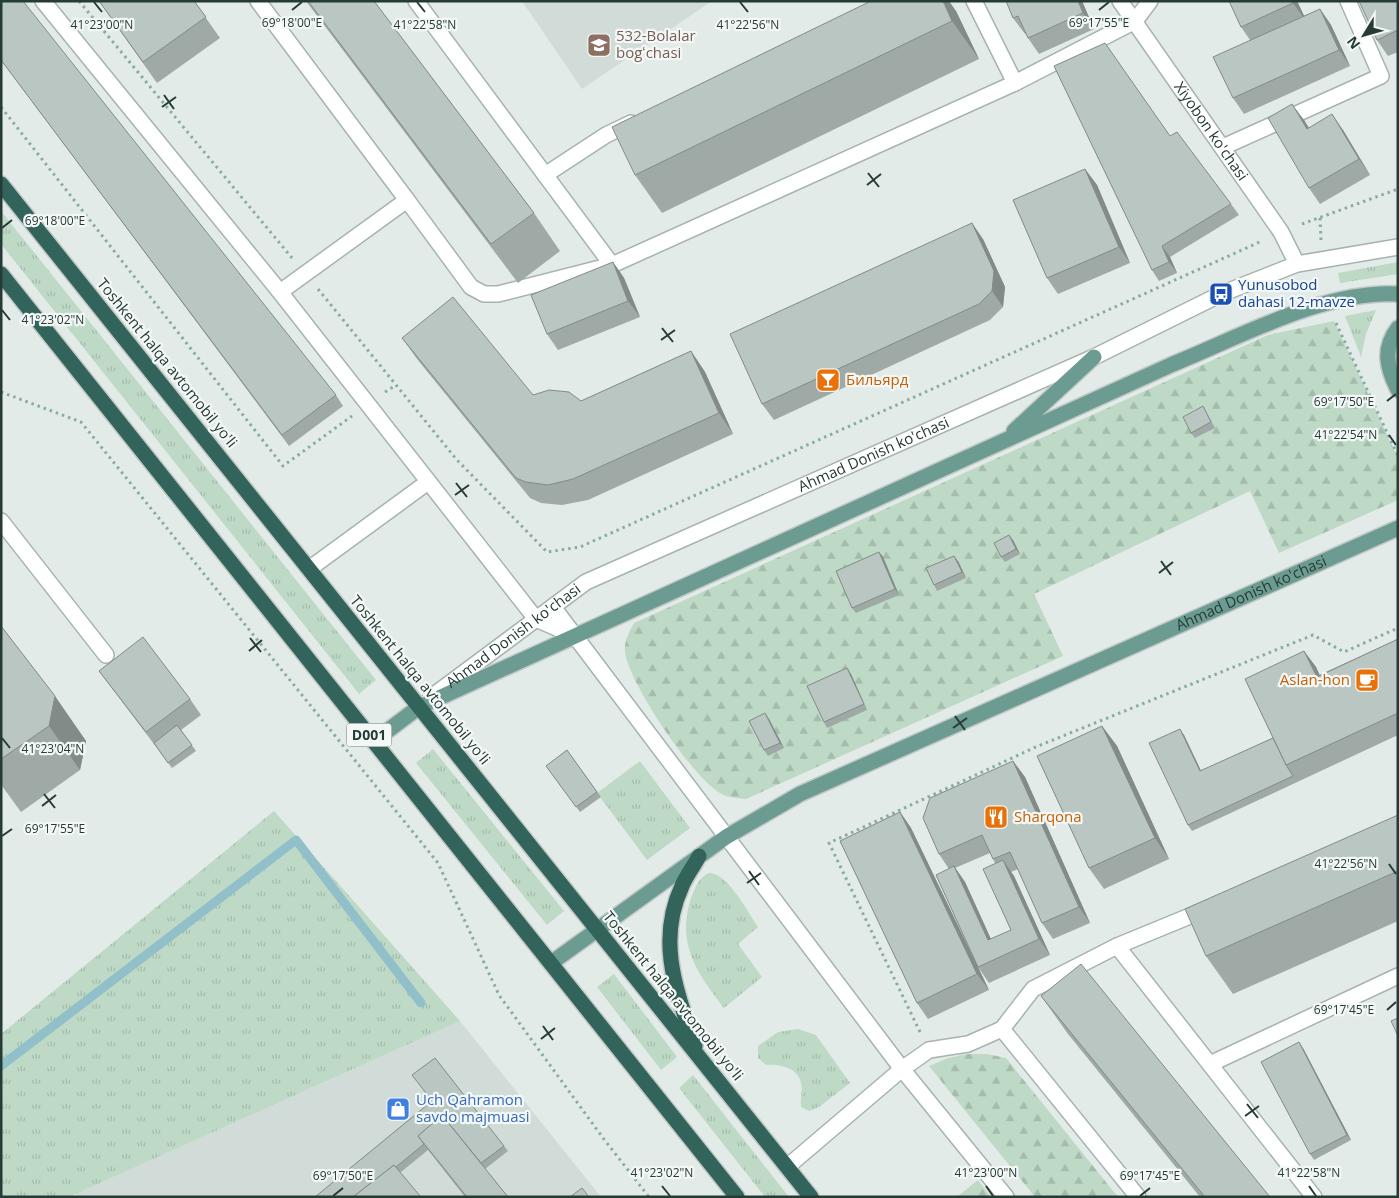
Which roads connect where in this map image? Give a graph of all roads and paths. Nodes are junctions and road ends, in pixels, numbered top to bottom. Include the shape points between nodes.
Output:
1 (43, 1) edge
2 (79, 1) edge
3 (258, 1) edge
4 (416, 1) edge
5 (974, 1) edge
6 (1120, 1) edge
7 (1150, 1) edge
8 (1348, 1) edge
9 (1135, 21) junction
10 (1015, 83) junction
11 (1, 107) edge
12 (642, 118) edge
13 (1223, 147) junction
14 (545, 175) junction
15 (1, 184) edge
16 (1398, 190) edge
17 (407, 200) junction
18 (1281, 232) junction
19 (1398, 247) edge
20 (1297, 264) junction
21 (612, 266) junction
22 (1, 274) edge
23 (306, 274) junction
24 (280, 292) junction
25 (1398, 294) edge
26 (1327, 304) junction
27 (1398, 328) edge
28 (1094, 357) junction
29 (396, 385) junction
30 (1398, 390) edge
31 (1, 392) edge
32 (368, 404) junction
33 (1004, 440) junction
34 (1398, 456) edge
35 (428, 482) junction
36 (1, 521) edge
37 (1398, 528) edge
38 (309, 569) junction
39 (553, 607) junction
40 (536, 619) junction
41 (1398, 628) edge
42 (573, 635) junction
43 (106, 655) dead end
44 (419, 707) junction
45 (374, 741) junction
46 (726, 837) junction
47 (699, 856) junction
48 (1216, 905) edge
49 (598, 930) junction
50 (1117, 946) junction
51 (551, 963) junction
52 (1398, 976) edge
53 (1002, 1030) junction
54 (929, 1050) junction
55 (699, 1057) junction
56 (1210, 1064) junction
57 (902, 1069) junction
58 (787, 1167) junction
59 (649, 1197) edge
60 (737, 1197) edge
61 (811, 1197) edge
62 (1006, 1197) edge
63 (1138, 1197) edge
64 (1314, 1197) edge

1 - 24 street
2 - 23 path
3 - 17 street
4 - 14 street
5 - 10 street
6 - 9 street, Xiyobon ko'chasi
7 - 9 street
8 - 13 street via 1381,76
9 - 10 street
9 - 13 street, Xiyobon ko'chasi
10 - 21 street
11 - 32 path via 283,466
12 - 14 street via 606,135
13 - 18 street, Xiyobon ko'chasi
14 - 21 street
15 - 38 highway, Toshkent halqa avtomobil yo'li
16 - 18 path
17 - 21 street via 471,287 484,294 498,294
17 - 23 street
18 - 20 street, Xiyobon ko'chasi
18 - 29 path via 580,547 547,552 457,460
19 - 20 street, Ahmad Donish ko'chasi
20 - 28 street, Ahmad Donish ko'chasi via 1221,294
22 - 45 highway, D001
23 - 24 street
23 - 29 path
24 - 32 street
25 - 26 main road, Ahmad Donish ko'chasi via 1363,296
26 - 33 main road, Ahmad Donish ko'chasi via 1173,364
26 - 34 path
27 - 30 main road via 1391,336 1386,357
28 - 33 main road
28 - 39 street, Ahmad Donish ko'chasi via 586,582
29 - 32 path
31 - 59 path via 81,422 438,863 499,995
32 - 35 street
33 - 42 main road, Ahmad Donish ko'chasi
35 - 38 street
35 - 40 street
36 - 43 street
37 - 46 main road, Ahmad Donish ko'chasi via 800,794
38 - 44 highway, Toshkent halqa avtomobil yo'li
39 - 40 street, Ahmad Donish ko'chasi
39 - 42 street
40 - 42 street
40 - 44 street, Ahmad Donish ko'chasi
41 - 54 path via 1344,652 1313,635 1038,746 828,843
42 - 44 main road, Ahmad Donish ko'chasi
42 - 46 street
44 - 45 main road
44 - 49 highway, Toshkent halqa avtomobil yo'li
45 - 51 highway, D001
46 - 47 main road, Ahmad Donish ko'chasi
46 - 57 street
47 - 49 main road, Ahmad Donish ko'chasi
47 - 55 highway via 676,900 669,945 672,977
48 - 50 street
49 - 51 main road, Ahmad Donish ko'chasi
49 - 55 highway, Toshkent halqa avtomobil yo'li
50 - 53 street via 1033,989
50 - 56 street
51 - 60 highway, D001
52 - 56 street
53 - 54 street via 968,1044
53 - 63 street
54 - 57 street
55 - 58 highway, Toshkent halqa avtomobil yo'li
56 - 64 street
57 - 58 street
57 - 62 street
58 - 61 highway, Toshkent halqa avtomobil yo'li

